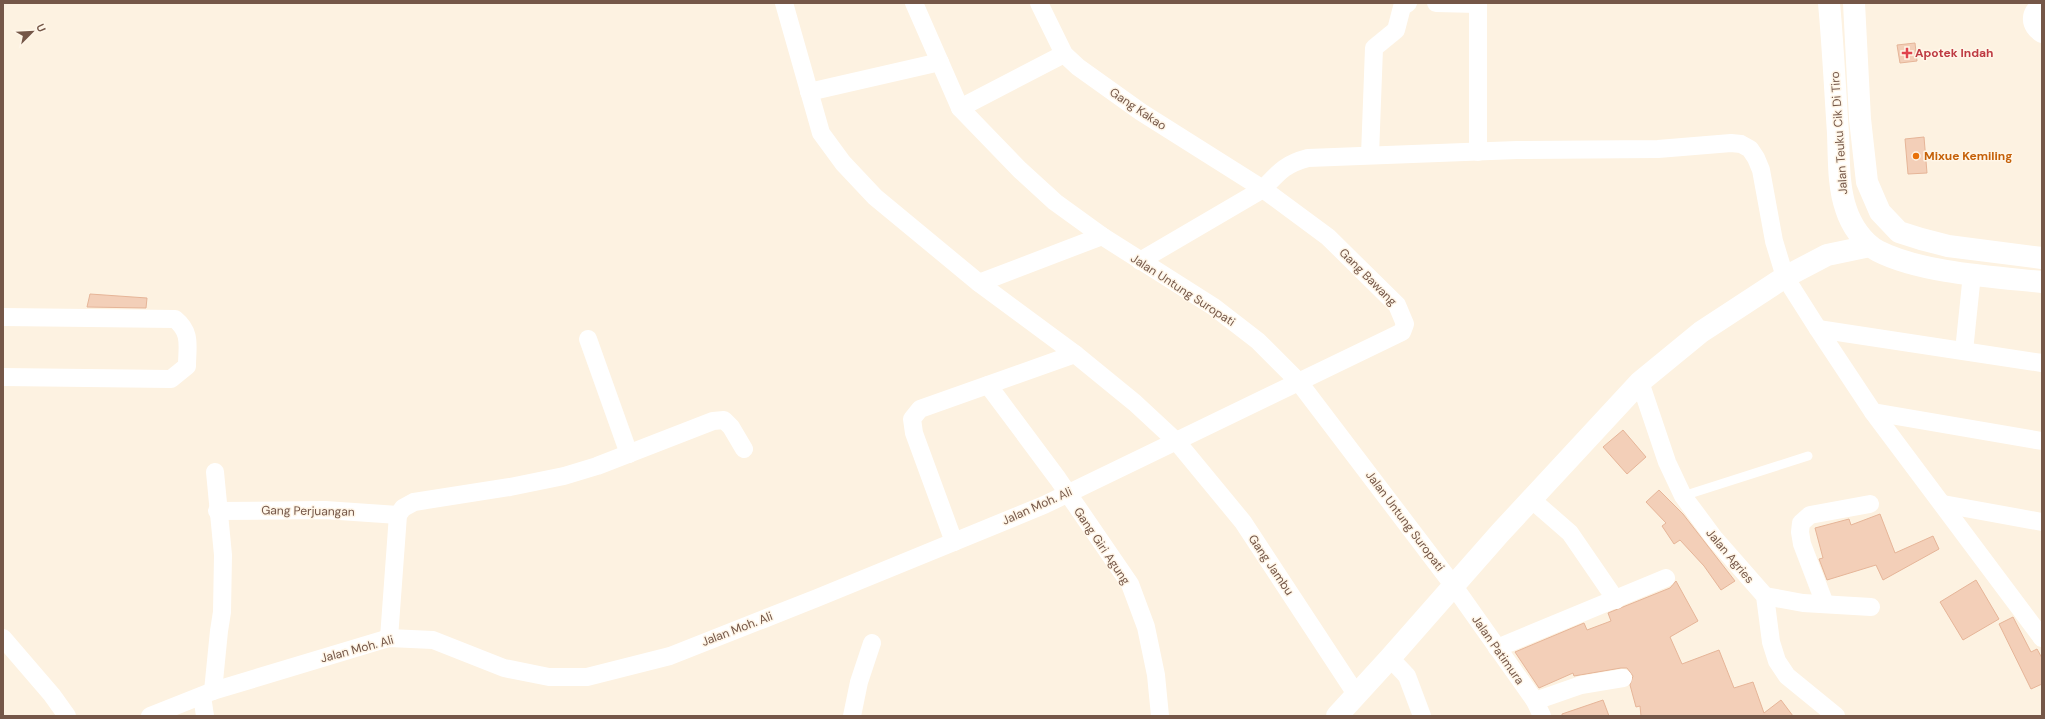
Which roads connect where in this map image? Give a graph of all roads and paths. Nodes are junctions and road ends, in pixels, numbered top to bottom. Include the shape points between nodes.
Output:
1 (784, 3) edge
2 (914, 3) edge
3 (1039, 3) edge
4 (1408, 3) edge
5 (1436, 3) edge
6 (1829, 3) edge
7 (1854, 3) edge
8 (1478, 4) edge
9 (2038, 5) edge
10 (2042, 34) edge
11 (1064, 54) junction
12 (940, 62) junction
13 (808, 92) junction
14 (960, 108) junction
15 (1478, 152) junction
16 (1370, 155) junction
17 (1263, 189) junction
18 (1851, 221) junction
19 (1102, 236) junction
20 (1870, 246) junction
21 (1827, 255) junction
22 (2042, 258) edge
23 (1140, 261) junction
24 (1972, 274) junction
25 (1785, 277) junction
26 (979, 282) junction
27 (2042, 282) edge
28 (3, 317) edge
29 (1818, 329) junction
30 (588, 339) dead end
31 (1964, 352) junction
32 (1075, 354) junction
33 (2042, 363) edge
34 (3, 377) edge
35 (1298, 380) junction
36 (1640, 382) junction
37 (988, 385) junction
38 (1873, 412) junction
39 (2042, 441) edge
40 (1177, 442) junction
41 (744, 449) dead end
42 (629, 454) junction
43 (1808, 456) dead end
44 (215, 472) dead end
45 (1066, 494) junction
46 (1683, 496) junction
47 (1531, 499) junction
48 (1870, 504) dead end
49 (1943, 504) junction
50 (217, 511) junction
51 (398, 515) junction
52 (2042, 522) edge
53 (954, 542) junction
54 (1666, 578) dead end
55 (1453, 585) junction
56 (1765, 596) junction
57 (1616, 600) junction
58 (1825, 604) junction
59 (1871, 607) dead end
60 (3, 638) edge
61 (389, 638) junction
62 (2042, 638) edge
63 (872, 643) dead end
64 (1497, 648) junction
65 (1390, 658) junction
66 (1622, 678) dead end
67 (208, 693) junction
68 (1356, 694) junction
69 (1538, 709) edge
70 (67, 716) edge
71 (150, 716) edge
72 (205, 716) edge
73 (852, 716) edge
74 (1160, 716) edge
75 (1337, 716) edge
76 (1422, 716) edge
77 (1836, 716) edge

1 - 13 street, Gang Jambu
2 - 12 street, Jalan Untung Suropati
3 - 11 street, Gang Kakao
4 - 16 street via 1402,7 1396,30 1374,48
5 - 8 street
6 - 18 street, Jalan Teuku Cik Di Tiro via 1840,174 1845,208
7 - 22 street, Jalan Teuku Cik Di Tiro via 1860,119 1867,182 1880,212 1899,232 1921,239 1948,246
8 - 15 street
9 - 10 street via 2031,19 2033,26
11 - 14 street
11 - 17 street, Gang Kakao via 1141,112
12 - 13 street
12 - 14 street, Jalan Untung Suropati
13 - 26 street, Gang Jambu via 821,133 843,163 875,197
14 - 19 street, Jalan Untung Suropati via 1055,202
15 - 16 street
15 - 25 street via 1658,149 1741,144 1750,149 1761,170 1774,241
16 - 17 street via 1308,158 1292,162
17 - 23 street
17 - 35 street, Gang Bawang via 1328,237 1397,305 1405,324 1402,332 1391,338
18 - 20 street, Jalan Teuku Cik Di Tiro
18 - 21 street
19 - 23 street, Jalan Untung Suropati
19 - 26 street
20 - 21 street
20 - 24 street, Jalan Teuku Cik Di Tiro via 1903,262
21 - 25 street
23 - 35 street, Jalan Untung Suropati via 1214,307 1258,341
24 - 27 street, Jalan Teuku Cik Di Tiro
24 - 31 street
25 - 29 street
25 - 36 street via 1701,332
26 - 32 street, Gang Jambu
28 - 34 street via 175,319 184,326 188,335 187,366 171,379
29 - 31 street
29 - 38 street
30 - 42 street
31 - 33 street
32 - 37 street
32 - 40 street, Gang Jambu via 1135,403
35 - 40 street, Jalan Moh. Ali
35 - 55 street, Jalan Untung Suropati
36 - 46 street, Jalan Agries via 1667,462
36 - 47 street
37 - 45 street, Gang Giri Agung
37 - 53 street via 920,409 912,420 914,433
38 - 39 street
38 - 49 street
40 - 45 street, Jalan Moh. Ali
40 - 68 street, Gang Jambu via 1243,522
41 - 42 street via 724,420 714,421
42 - 51 street via 556,477 510,487 420,500 403,508
43 - 46 lane
44 - 50 street
45 - 53 street, Jalan Moh. Ali
45 - 74 street, Gang Giri Agung via 1130,584 1146,627 1156,675
46 - 56 street, Jalan Agries via 1714,539
47 - 55 street
47 - 57 street via 1570,533
48 - 58 street via 1810,515 1801,523 1802,544
49 - 52 street
49 - 62 street
50 - 51 street, Gang Perjuangan via 325,510
50 - 67 street via 223,555 222,612
51 - 61 street
53 - 61 street, Jalan Moh. Ali via 670,656 587,678 549,677 504,668 433,640
54 - 57 street
55 - 64 street, Jalan Patimura
55 - 65 street
56 - 58 street via 1802,603
56 - 77 street via 1771,642 1778,661 1787,676
57 - 64 street
58 - 59 street
60 - 70 street via 52,694
61 - 67 street, Jalan Moh. Ali
63 - 73 street via 859,682
64 - 69 street, Jalan Patimura
65 - 68 street
65 - 76 street via 1406,676
66 - 69 street via 1581,685
67 - 71 street, Jalan Moh. Ali
67 - 72 street
68 - 75 street

